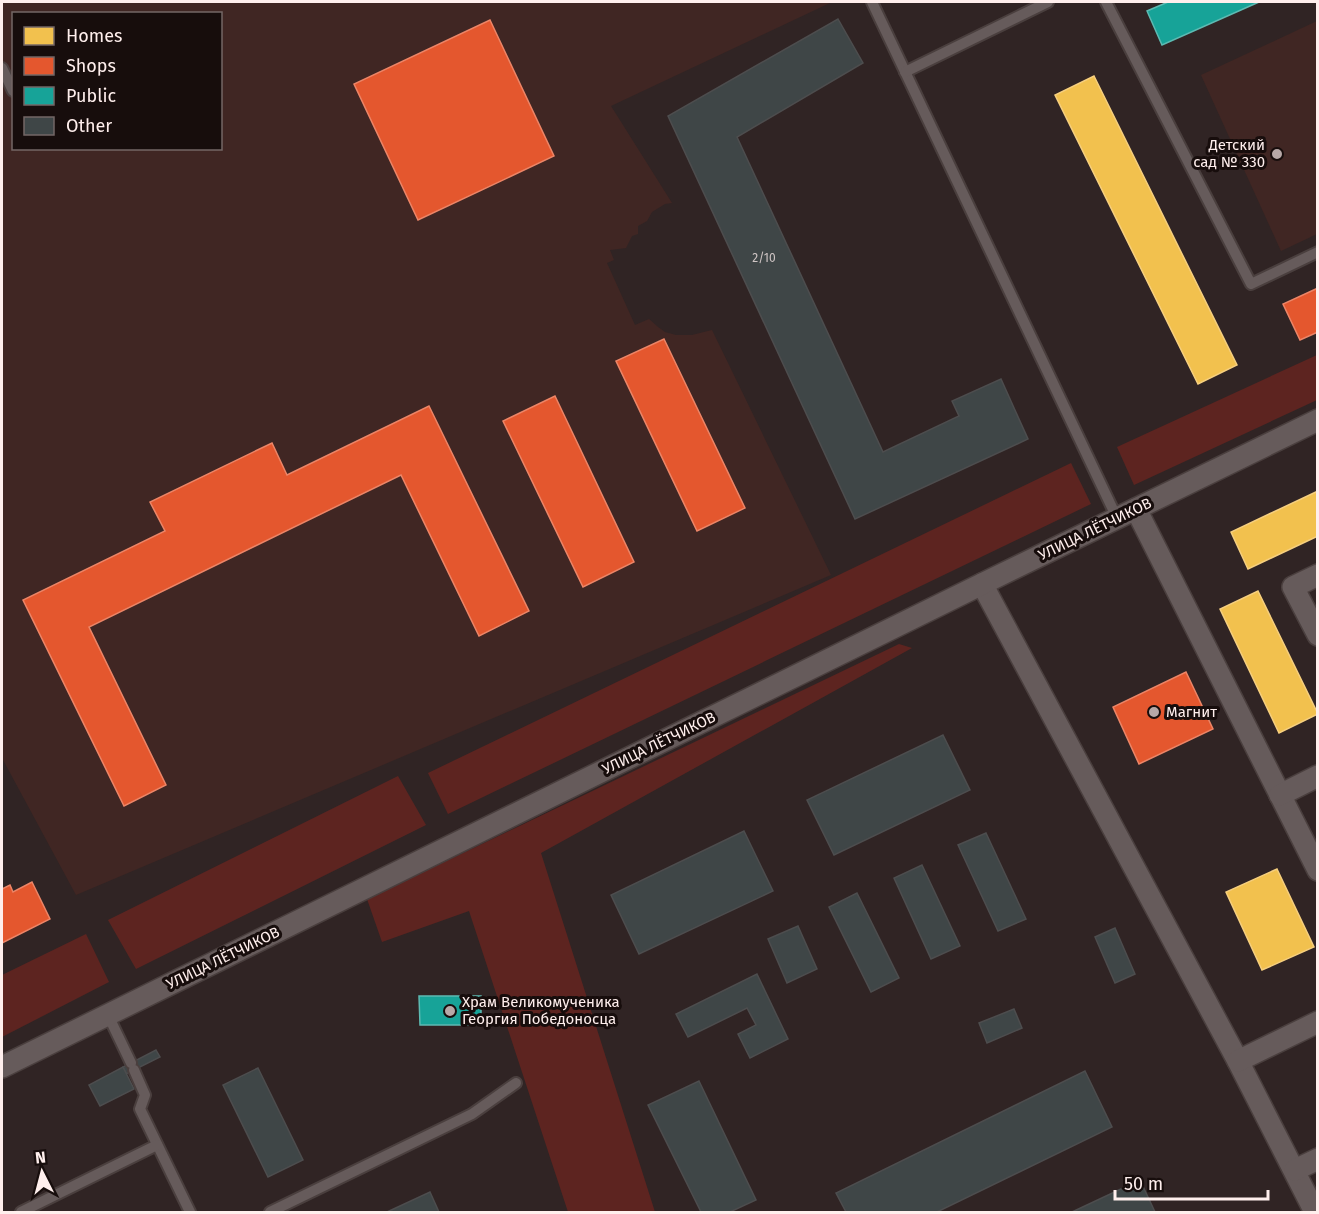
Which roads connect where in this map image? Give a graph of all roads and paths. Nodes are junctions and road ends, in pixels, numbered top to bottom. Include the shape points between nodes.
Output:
1 (872, 2) edge
2 (1048, 2) edge
3 (1106, 2) edge
4 (2, 68) edge
5 (905, 72) junction
6 (12, 89) edge
7 (1317, 252) edge
8 (1317, 420) edge
9 (1126, 514) junction
10 (1317, 575) edge
11 (982, 584) junction
12 (1317, 635) edge
13 (1317, 776) edge
14 (1280, 795) junction
15 (1317, 870) edge
16 (108, 1015) junction
17 (1317, 1022) edge
18 (1238, 1061) junction
19 (2, 1067) edge
20 (516, 1083) dead end
21 (157, 1145) junction
22 (1317, 1159) edge
23 (1295, 1170) junction
24 (21, 1212) edge
25 (190, 1212) edge
26 (270, 1212) edge
27 (1315, 1212) edge

1 - 5 lane
2 - 5 lane
3 - 7 lane via 1251,284
4 - 6 lane
5 - 9 lane
8 - 9 street, УЛИЦА ЛЁТЧИКОВ
9 - 11 street, УЛИЦА ЛЁТЧИКОВ
9 - 14 street
10 - 12 street via 1293,587
11 - 16 street, УЛИЦА ЛЁТЧИКОВ
11 - 18 street
13 - 14 street
14 - 15 street
16 - 19 street, УЛИЦА ЛЁТЧИКОВ
16 - 21 lane via 145,1095 140,1109
17 - 18 street
18 - 23 street
20 - 26 lane via 472,1114
21 - 24 lane
21 - 25 lane
22 - 23 street
23 - 27 street

